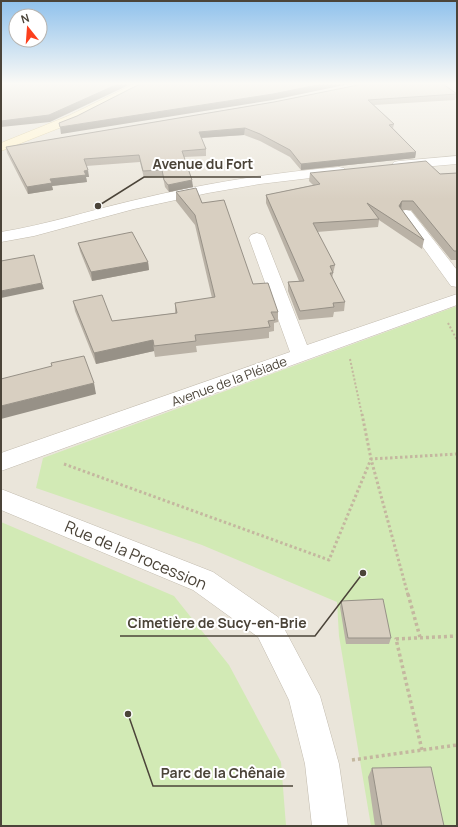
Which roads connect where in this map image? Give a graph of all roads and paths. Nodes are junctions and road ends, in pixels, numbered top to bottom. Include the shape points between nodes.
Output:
1 (65, 123) edge
2 (48, 142) edge
3 (1, 148) edge
4 (457, 160) edge
5 (388, 166) edge
6 (349, 170) edge
7 (406, 214) edge
8 (1, 237) edge
9 (257, 238) dead end
10 (457, 282) edge
11 (457, 299) edge
12 (448, 322) dead end
13 (457, 340) edge
14 (301, 355) junction
15 (350, 357) dead end
16 (457, 454) edge
17 (371, 459) junction
18 (1, 462) edge
19 (60, 462) dead end
20 (1, 499) edge
21 (457, 636) edge
22 (420, 637) junction
23 (457, 745) edge
24 (422, 750) junction
25 (322, 764) junction
26 (330, 826) edge

1 - 3 street
2 - 3 street
4 - 5 street
6 - 8 street via 248,181 168,197
7 - 10 street
9 - 14 street
11 - 14 street, Avenue de la Pléiade
12 - 13 path
14 - 18 street, Avenue de la Pléiade
15 - 17 path
16 - 17 path
17 - 19 path via 329,560
17 - 22 path
20 - 25 street, Rue de la Procession via 203,581 268,627 304,696
21 - 22 path
22 - 24 path via 396,638
23 - 24 path
24 - 25 path
25 - 26 street, Rue de la Procession

